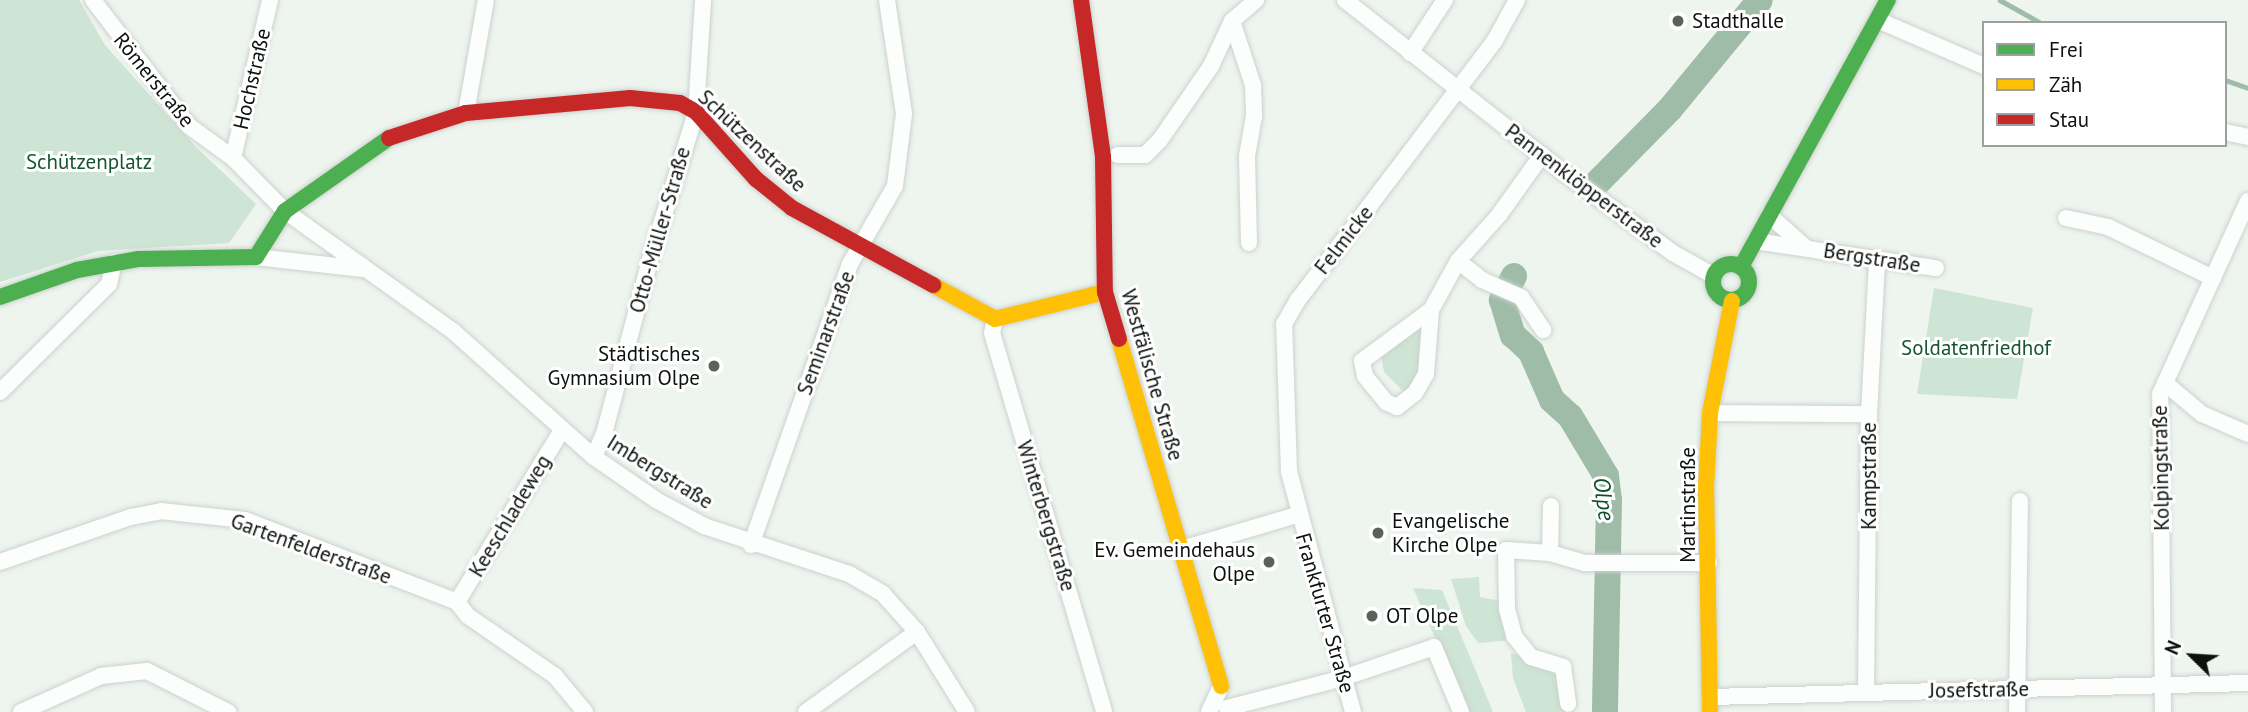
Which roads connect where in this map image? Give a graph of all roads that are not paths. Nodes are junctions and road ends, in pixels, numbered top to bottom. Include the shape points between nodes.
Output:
1 (93, 0) edge
2 (271, 0) edge
3 (486, 0) edge
4 (703, 0) edge
5 (1082, 0) edge
6 (1256, 0) edge
7 (1345, 0) edge
8 (1445, 0) edge
9 (1517, 0) edge
10 (1888, 0) edge
11 (892, 1) edge
12 (1878, 20) junction
13 (1232, 21) junction
14 (1410, 53) junction
15 (1982, 65) edge
16 (1458, 91) junction
17 (696, 112) junction
18 (466, 113) junction
19 (2227, 132) edge
20 (2248, 137) edge
21 (1118, 155) dead end
22 (1542, 155) junction
23 (233, 158) junction
24 (2248, 201) edge
25 (285, 211) junction
26 (1769, 215) junction
27 (2066, 218) dead end
28 (1755, 241) junction
29 (1249, 243) dead end
30 (864, 246) junction
31 (1807, 248) junction
32 (256, 257) junction
33 (1458, 261) junction
34 (1877, 261) junction
35 (114, 263) junction
36 (1741, 267) junction
37 (1936, 268) dead end
38 (363, 269) junction
39 (1714, 276) junction
40 (2213, 278) junction
41 (1105, 292) junction
42 (0, 297) edge
43 (1732, 301) junction
44 (1431, 310) junction
45 (995, 319) junction
46 (1543, 330) dead end
47 (2165, 383) junction
48 (0, 391) edge
49 (1710, 413) junction
50 (1869, 414) junction
51 (562, 430) junction
52 (2248, 434) edge
53 (594, 457) junction
54 (2020, 502) dead end
55 (1551, 506) dead end
56 (1297, 515) junction
57 (751, 545) junction
58 (1182, 549) junction
59 (1550, 553) junction
60 (0, 562) edge
61 (1709, 563) junction
62 (457, 603) junction
63 (917, 632) junction
64 (1343, 678) junction
65 (2248, 683) edge
66 (2164, 685) junction
67 (1221, 686) junction
68 (2017, 690) junction
69 (1866, 691) junction
70 (1568, 704) dead end
71 (1710, 704) edge
72 (1228, 710) edge
73 (21, 712) edge
74 (228, 712) edge
75 (585, 712) edge
76 (806, 712) edge
77 (967, 712) edge
78 (1104, 712) edge
79 (1209, 712) edge
80 (1353, 712) edge
81 (1461, 712) edge
82 (2017, 712) edge
83 (2163, 712) edge

1 - 23 street, Römerstraße via 189,126
2 - 23 street, Hochstraße
3 - 18 street
4 - 17 street, Otto-Müller-Straße
5 - 41 street, Westfälische Straße via 1103,157
6 - 13 street
7 - 14 street, Pannenklöpperstraße
8 - 14 street
9 - 16 street, Felmicke
10 - 12 street
11 - 30 street, Seminarstraße via 904,114 895,187
12 - 15 street
12 - 26 street
13 - 21 street via 1211,66 1160,140 1145,155
13 - 29 street via 1253,85 1254,116 1247,156
14 - 16 street, Pannenklöpperstraße
16 - 22 street, Pannenklöpperstraße
16 - 56 street, Felmicke via 1297,300 1284,324 1289,471
17 - 18 street, Schützenstraße via 680,103 630,98
17 - 30 street, Schützenstraße via 765,186 792,208
17 - 53 street, Otto-Müller-Straße
18 - 25 street, Schützenstraße via 393,135
19 - 20 street
22 - 33 street via 1499,215
22 - 39 street, Pannenklöpperstraße via 1673,253
23 - 25 street, Römerstraße
24 - 40 street, Kolpingstraße
25 - 32 street
25 - 38 street, Imbergstraße
26 - 28 street
26 - 31 street, Bergstraße
27 - 40 street via 2108,227
28 - 31 street, Bergstraße
28 - 36 street
30 - 45 street, Schützenstraße
30 - 57 street, Seminarstraße via 849,264
31 - 34 street, Bergstraße
32 - 35 street, Imbergstraße
32 - 38 street, Imbergstraße
33 - 44 street
33 - 46 street via 1521,297
34 - 37 street, Bergstraße
34 - 50 street, Kampstraße
35 - 42 street, Imbergstraße via 78,270
35 - 48 street via 109,284
36 - 39 street via 1723,266
36 - 43 street via 1749,278 1748,289
38 - 51 street, Imbergstraße via 454,332
39 - 43 street via 1716,292
40 - 47 street, Kolpingstraße
41 - 45 street
41 - 58 street, Westfälische Straße
43 - 49 street, Martinstraße
44 - 44 street via 1362,361 1365,376 1386,402 1397,407 1415,393 1426,374
45 - 78 street, Winterbergstraße via 992,332
47 - 52 street via 2202,414
47 - 66 street, Kolpingstraße via 2160,394
49 - 50 street
49 - 61 street, Martinstraße
50 - 69 street, Kampstraße
51 - 53 street, Imbergstraße
51 - 62 street, Keeschladeweg
53 - 57 street, Imbergstraße via 673,510
54 - 68 street
55 - 59 street
56 - 58 street
56 - 64 street, Frankfurter Straße
57 - 63 street, Imbergstraße via 849,574 883,594
58 - 67 street, Westfälische Straße
59 - 61 street via 1571,561 1607,564
59 - 70 street via 1506,550 1507,609 1514,636 1531,657 1563,667
60 - 62 street, Gartenfelderstraße via 131,517 194,511 245,520
61 - 71 street, Martinstraße
62 - 75 street, Gartenfelderstraße via 468,616 555,676
63 - 76 street
63 - 77 street, Imbergstraße
64 - 72 street
64 - 80 street, Frankfurter Straße
64 - 81 street via 1434,647
65 - 66 street, Josefstraße
66 - 68 street, Josefstraße
66 - 83 street, Kolpingstraße
67 - 72 street, Westfälische Straße
67 - 79 street
68 - 69 street, Josefstraße
68 - 82 street
69 - 71 street, Josefstraße
73 - 74 street via 101,676 147,671

